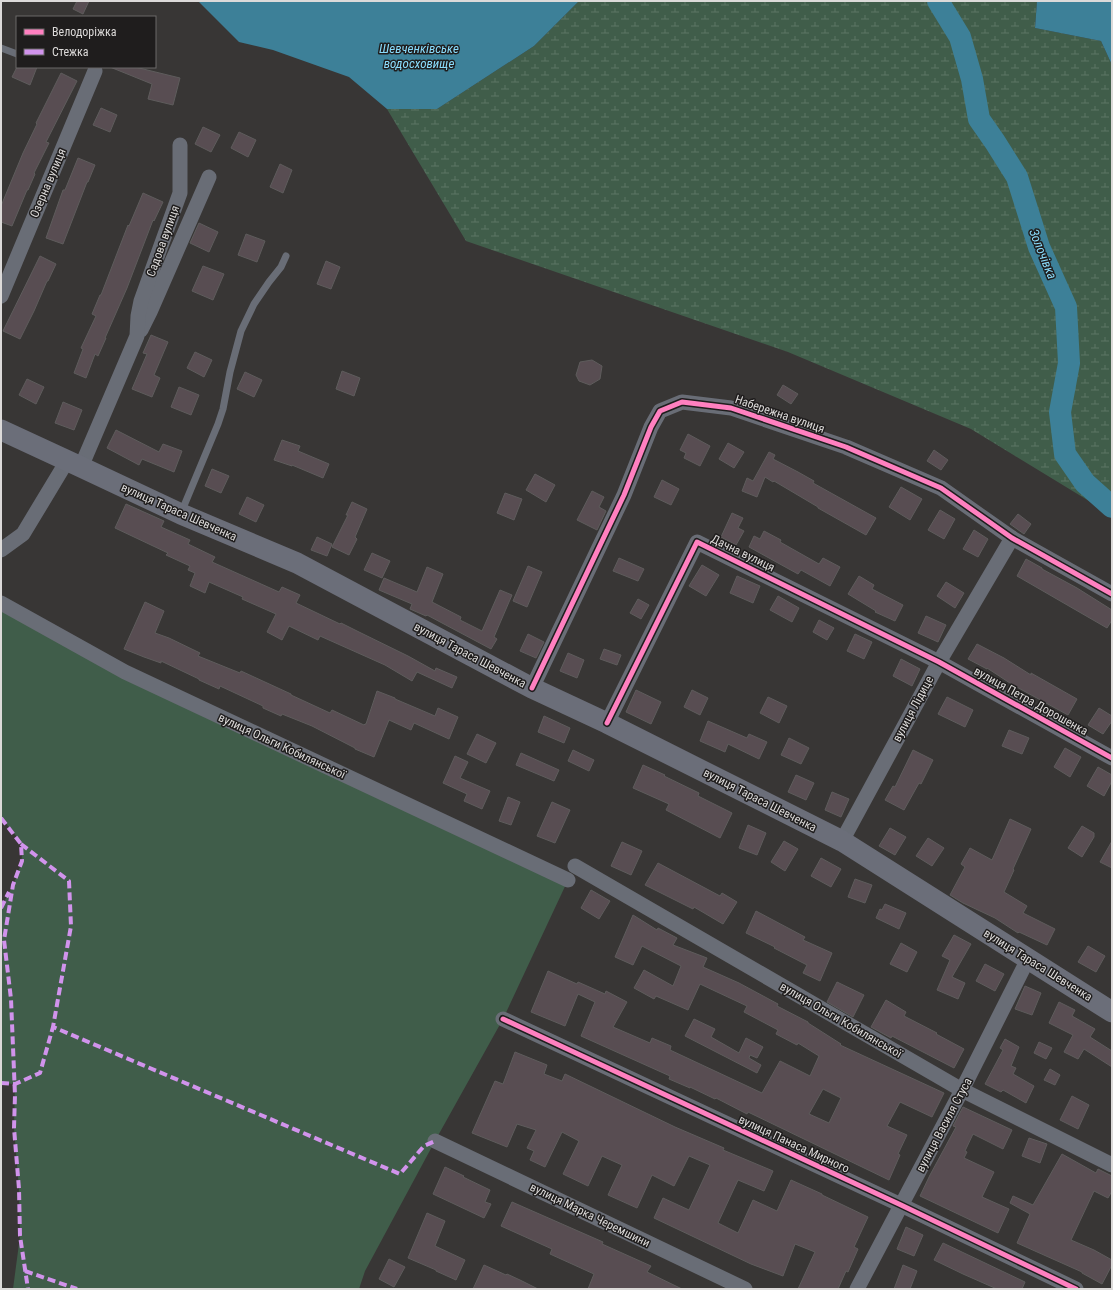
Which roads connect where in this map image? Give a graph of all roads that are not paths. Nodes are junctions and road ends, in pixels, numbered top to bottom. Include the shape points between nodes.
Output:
1 (1, 48) edge
2 (16, 54) edge
3 (95, 71) dead end
4 (180, 145) dead end
5 (209, 177) dead end
6 (286, 256) dead end
7 (1, 296) edge
8 (137, 336) junction
9 (1, 430) edge
10 (74, 464) junction
11 (181, 514) junction
12 (1012, 538) junction
13 (1, 550) edge
14 (1112, 594) edge
15 (1, 603) edge
16 (939, 662) junction
17 (532, 688) junction
18 (607, 723) junction
19 (1112, 758) edge
20 (842, 841) junction
21 (576, 866) dead end
22 (568, 880) dead end
23 (1028, 959) junction
24 (1112, 1012) edge
25 (503, 1019) dead end
26 (962, 1090) junction
27 (435, 1141) dead end
28 (1112, 1165) edge
29 (901, 1205) junction
30 (745, 1289) edge
31 (857, 1289) edge
32 (1076, 1289) edge

1 - 2 lane
3 - 7 street, Озерна вулиця
4 - 8 street, Садова вулиця via 180,193 141,301
5 - 8 street, Садова вулиця
6 - 11 lane via 254,304 241,332 223,409
8 - 10 street, Садова вулиця
9 - 10 main road, вулиця Тараса Шевченка
10 - 11 main road, вулиця Тараса Шевченка
10 - 13 street, Садова вулиця via 23,534
11 - 17 main road, вулиця Тараса Шевченка via 297,563
12 - 14 street, Набережна вулиця
12 - 16 street, вулиця Лідице
12 - 17 street, Набережна вулиця via 941,488 846,448 730,408 682,402 660,411 651,427 624,495
15 - 22 street, вулиця Ольги Кобилянської via 126,672
16 - 18 street, Дачна вулиця via 697,542
16 - 19 street, вулиця Петра Дорошенка
16 - 20 street, вулиця Лідице
17 - 18 main road, вулиця Тараса Шевченка
18 - 20 main road, вулиця Тараса Шевченка
20 - 23 main road, вулиця Тараса Шевченка
21 - 26 street, вулиця Ольги Кобилянської
23 - 24 main road, вулиця Тараса Шевченка
23 - 26 street, вулиця Василя Стуса
25 - 29 street, вулиця Панаса Мирного
26 - 28 street, вулиця Ольги Кобилянської
26 - 29 street, вулиця Василя Стуса
27 - 30 street, вулиця Марка Черемшини
29 - 31 street, вулиця Василя Стуса
29 - 32 street, вулиця Панаса Мирного

